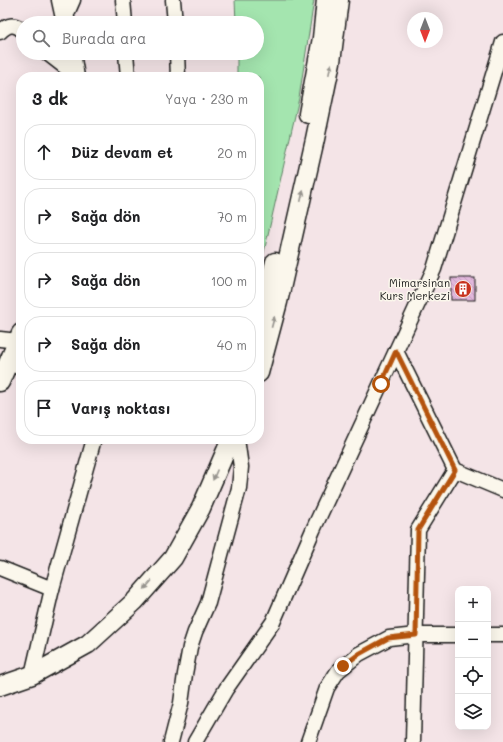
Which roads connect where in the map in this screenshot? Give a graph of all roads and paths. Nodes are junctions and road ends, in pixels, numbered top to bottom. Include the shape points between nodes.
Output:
1 (60, 0) edge
2 (73, 0) edge
3 (123, 0) edge
4 (174, 0) edge
5 (326, 0) edge
6 (339, 0) edge
7 (65, 16) edge
8 (67, 16) edge
9 (124, 16) edge
10 (175, 16) edge
11 (16, 26) edge
12 (0, 32) edge
13 (503, 42) edge
14 (56, 60) edge
15 (72, 60) edge
16 (127, 60) edge
17 (177, 60) edge
18 (70, 72) edge
19 (74, 72) edge
20 (128, 72) edge
21 (178, 72) edge
22 (264, 304) edge
23 (16, 337) edge
24 (0, 338) edge
25 (396, 351) junction
26 (264, 355) edge
27 (15, 364) edge
28 (0, 382) edge
29 (93, 444) edge
30 (229, 444) edge
31 (238, 444) edge
32 (455, 470) junction
33 (503, 490) edge
34 (0, 568) edge
35 (52, 589) junction
36 (416, 635) junction
37 (455, 635) edge
38 (491, 635) edge
39 (503, 635) edge
40 (32, 675) junction
41 (0, 686) edge
42 (171, 742) edge
43 (195, 742) edge
44 (308, 742) edge
45 (413, 742) edge

1 - 7 street
2 - 8 street
3 - 9 street
4 - 10 street
5 - 22 street via 309,111
26 -> 6 street via 331,62
11 - 12 street via 7,25
13 - 25 street via 434,269
14 - 18 street
15 - 19 street
16 - 20 street
17 - 21 street
23 - 24 street
25 - 32 street
25 - 43 street via 273,622 226,688
27 - 28 street
29 - 35 street
30 -> 40 street via 201,508 173,558 135,601 88,644
31 - 42 street via 241,467 239,488 208,603 190,647 181,703
32 - 33 street
32 - 36 street via 418,530
34 - 35 street
35 - 40 street
36 - 37 street
36 - 44 street via 388,638 343,666 327,688
36 - 45 street
38 - 39 street
40 - 41 street

